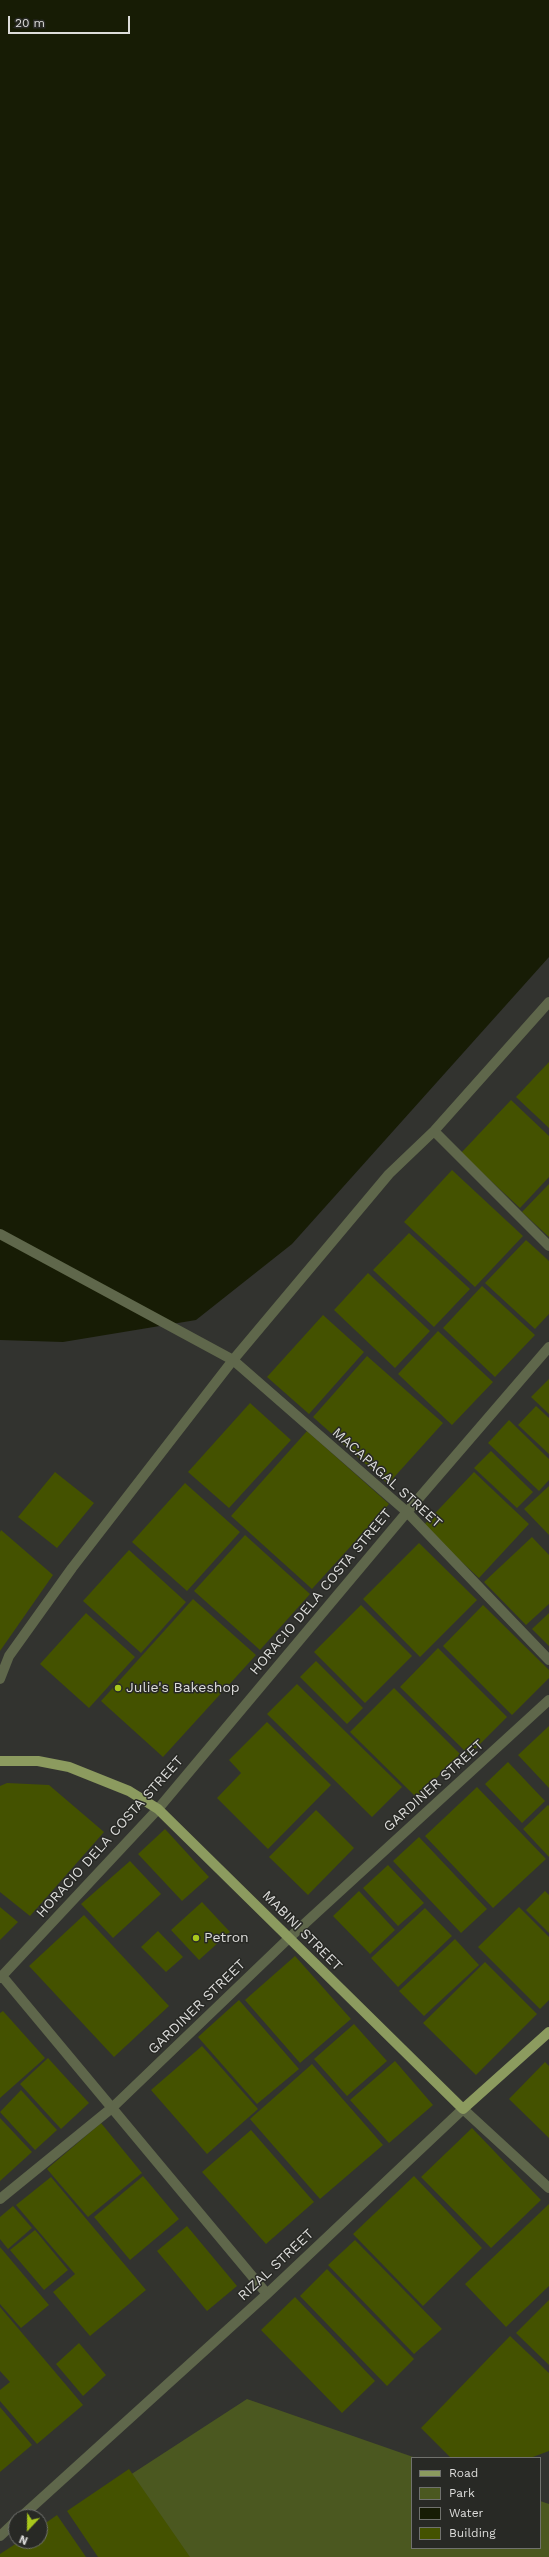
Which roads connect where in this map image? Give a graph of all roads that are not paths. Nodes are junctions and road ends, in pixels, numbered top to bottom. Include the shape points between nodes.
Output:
1 (549, 1002) edge
2 (434, 1131) junction
3 (0, 1234) edge
4 (549, 1246) edge
5 (549, 1347) edge
6 (233, 1360) junction
7 (407, 1512) junction
8 (549, 1660) edge
9 (0, 1679) edge
10 (549, 1700) edge
11 (0, 1760) edge
12 (158, 1809) junction
13 (289, 1938) junction
14 (1, 1977) edge
15 (549, 2032) edge
16 (113, 2107) junction
17 (463, 2109) junction
18 (549, 2188) edge
19 (0, 2199) edge
20 (267, 2294) junction
21 (30, 2509) edge
22 (8, 2528) edge
23 (0, 2536) edge

1 - 2 street
2 - 4 street
2 - 6 street via 389,1174
3 - 6 street, MACAPAGAL STREET
5 - 7 street, HORACIO DELA COSTA STREET
6 - 7 street, MACAPAGAL STREET
6 - 9 street via 72,1568 9,1656
7 - 8 street, MACAPAGAL STREET
7 - 12 street, HORACIO DELA COSTA STREET
10 - 13 street, GARDINER STREET
11 - 12 main road, MABINI STREET via 38,1761 69,1768 129,1791
12 - 13 main road, MABINI STREET
12 - 14 street, HORACIO DELA COSTA STREET
13 - 16 street, GARDINER STREET
13 - 17 main road, MABINI STREET
14 - 16 street
15 - 17 main road, RIZAL STREET
16 - 19 street, GARDINER STREET
16 - 20 street
17 - 18 street, MABINI STREET
17 - 20 street, RIZAL STREET
20 - 21 street, RIZAL STREET
22 - 23 street

